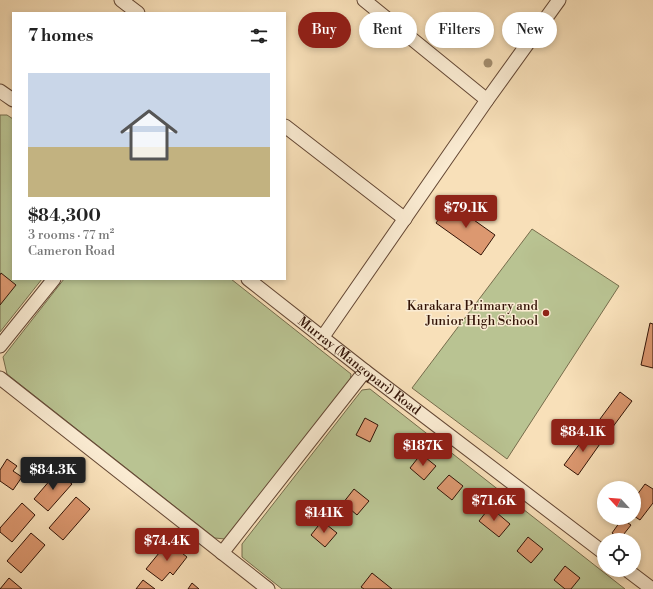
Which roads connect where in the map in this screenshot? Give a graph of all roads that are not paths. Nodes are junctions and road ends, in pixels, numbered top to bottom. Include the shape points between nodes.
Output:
1 (122, 0) edge
2 (364, 0) edge
3 (559, 0) edge
4 (137, 12) edge
5 (0, 91) edge
6 (12, 99) edge
7 (487, 100) junction
8 (286, 127) edge
9 (405, 219) junction
10 (53, 280) edge
11 (249, 280) edge
12 (322, 338) junction
13 (0, 346) edge
14 (365, 371) junction
15 (0, 378) edge
16 (597, 548) edge
17 (222, 554) junction
18 (636, 577) edge
19 (268, 589) edge
20 (652, 589) edge

1 - 4 street
2 - 7 street
3 - 7 street
5 - 6 street
7 - 9 street
8 - 9 street
9 - 12 street
10 - 13 street
11 - 12 street, Murray (Mangopari) Road
12 - 14 street, Murray (Mangopari) Road
14 - 16 street, Murray (Mangopari) Road
14 - 17 street
15 - 17 street
17 - 19 street
18 - 20 street

